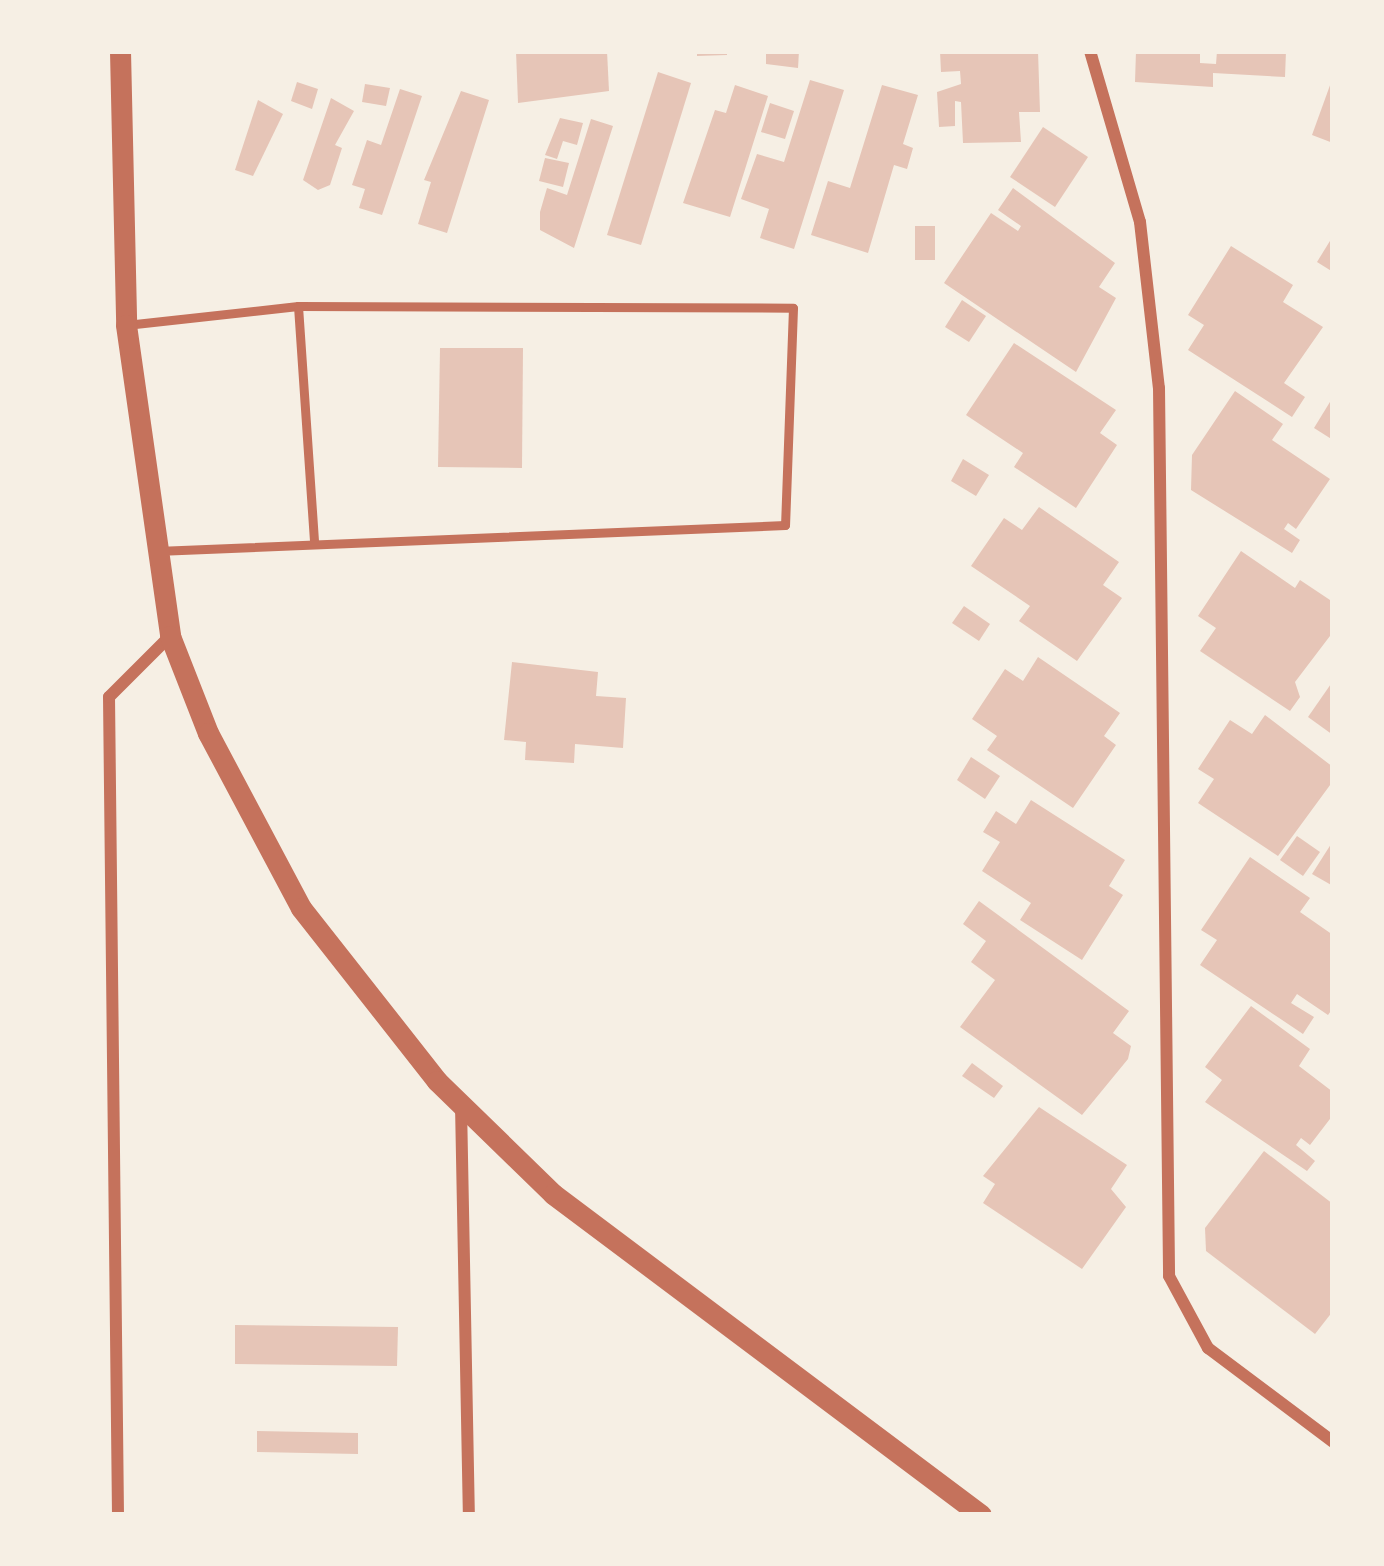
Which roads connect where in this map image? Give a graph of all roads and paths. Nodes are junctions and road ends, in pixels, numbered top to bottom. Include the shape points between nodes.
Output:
1 (120, 51) edge
2 (1090, 51) edge
3 (298, 306) junction
4 (126, 325) junction
5 (314, 543) junction
6 (154, 551) junction
7 (170, 636) junction
8 (461, 1104) junction
9 (1333, 1442) edge
10 (118, 1515) edge
11 (469, 1515) edge
12 (981, 1515) edge

1 - 4 street
2 - 9 street via 1141,222 1159,388 1169,1276 1208,1348
3 - 4 lane
3 - 5 lane
3 - 5 lane via 793,308 785,525
4 - 6 street
5 - 6 lane
6 - 7 street
7 - 8 street via 208,733 301,908
7 - 10 street via 109,697
8 - 11 street
8 - 12 street via 643,1267

